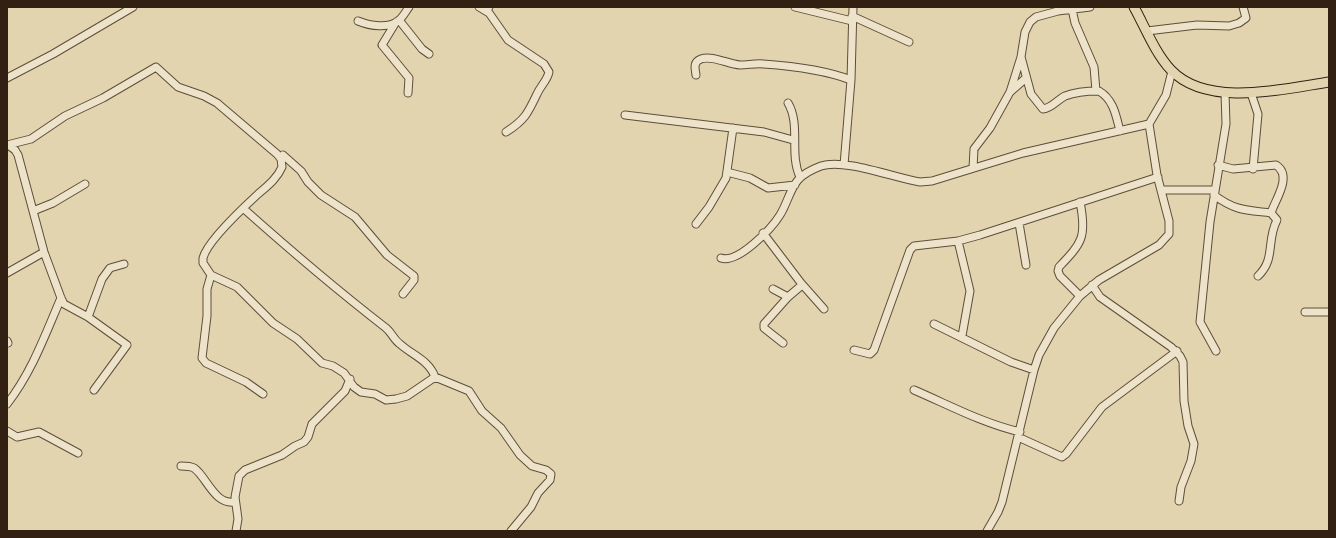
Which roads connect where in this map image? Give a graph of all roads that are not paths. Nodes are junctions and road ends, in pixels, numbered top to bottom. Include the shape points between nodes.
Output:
1 (133, 7) edge
2 (409, 7) edge
3 (479, 7) edge
4 (795, 7) edge
5 (853, 7) edge
6 (1090, 7) edge
7 (1134, 7) edge
8 (1243, 7) edge
9 (1072, 9) junction
10 (490, 11) edge
11 (852, 18) junction
12 (358, 21) dead end
13 (398, 21) junction
14 (1147, 31) junction
15 (909, 42) dead end
16 (429, 54) dead end
17 (1021, 57) junction
18 (1172, 71) junction
19 (696, 75) dead end
20 (7, 78) edge
21 (1026, 78) junction
22 (851, 80) junction
23 (1329, 82) edge
24 (1096, 91) junction
25 (1010, 92) junction
26 (408, 93) dead end
27 (1225, 93) junction
28 (1251, 93) junction
29 (788, 103) dead end
30 (625, 115) dead end
31 (1149, 124) junction
32 (733, 128) junction
33 (1120, 131) junction
34 (506, 132) dead end
35 (793, 140) junction
36 (20, 142) junction
37 (8, 145) edge
38 (18, 155) junction
39 (281, 159) junction
40 (844, 165) junction
41 (1218, 165) junction
42 (973, 168) junction
43 (1253, 168) junction
44 (727, 172) junction
45 (800, 177) junction
46 (1158, 178) junction
47 (85, 184) dead end
48 (795, 185) junction
49 (1161, 190) junction
50 (1214, 193) junction
51 (1080, 202) junction
52 (244, 208) junction
53 (33, 211) junction
54 (1271, 213) junction
55 (1019, 223) junction
56 (696, 224) dead end
57 (763, 233) junction
58 (958, 241) junction
59 (44, 252) junction
60 (721, 258) dead end
61 (124, 264) dead end
62 (1026, 265) dead end
63 (7, 273) edge
64 (211, 275) junction
65 (1258, 276) dead end
66 (802, 284) junction
67 (1092, 285) junction
68 (773, 289) dead end
69 (403, 294) dead end
70 (1080, 296) junction
71 (788, 297) junction
72 (61, 298) junction
73 (824, 310) dead end
74 (1305, 312) dead end
75 (1329, 312) edge
76 (88, 317) junction
77 (934, 324) dead end
78 (962, 336) junction
79 (782, 344) dead end
80 (854, 350) dead end
81 (1216, 351) dead end
82 (1177, 352) junction
83 (1034, 370) junction
84 (435, 377) junction
85 (350, 379) junction
86 (94, 390) dead end
87 (914, 390) dead end
88 (263, 394) dead end
89 (7, 404) edge
90 (7, 431) edge
91 (1019, 434) junction
92 (78, 453) dead end
93 (181, 466) dead end
94 (1179, 501) dead end
95 (235, 502) junction
96 (236, 531) edge
97 (511, 531) edge
98 (987, 531) edge

1 - 20 street
2 - 13 street
3 - 10 street
4 - 11 street
5 - 11 street
6 - 9 street
7 - 14 main road
8 - 14 street via 1246,18 1229,26 1197,25
9 - 17 street via 1036,17 1030,22 1025,32
9 - 24 street via 1075,23 1094,67
10 - 34 street via 508,40 544,64 549,72 527,115
11 - 15 street
11 - 22 street
12 - 13 street via 368,25 386,26
13 - 16 street
13 - 26 street via 382,45 408,78
14 - 18 main road
17 - 21 street
17 - 25 street
18 - 27 main road via 1184,80
18 - 31 street via 1166,95
19 - 22 street via 694,67 697,61 712,59 740,65 793,67
21 - 24 street via 1031,94 1043,109 1064,96
21 - 25 street
22 - 40 street
23 - 28 main road
24 - 33 street via 1109,98
25 - 42 street via 990,128 974,149
27 - 28 main road
27 - 41 street via 1226,124
28 - 43 street via 1258,114
29 - 35 street via 794,119
30 - 32 street
31 - 33 street
31 - 46 street
32 - 35 street via 764,132
32 - 44 street
33 - 42 street via 1023,153
35 - 45 street
36 - 37 street
36 - 38 street
36 - 39 street via 31,139 65,116 156,68 178,87 217,103
37 - 38 street
38 - 53 street
39 - 52 street via 282,168 279,174
39 - 69 street via 283,155 290,160 317,191 355,217 387,256 414,276 414,280
40 - 42 street via 920,182 932,181
40 - 45 street via 824,165
41 - 43 street via 1233,169
41 - 50 street
43 - 54 street via 1276,165 1281,168 1284,175 1280,194
44 - 48 street via 750,178 768,188
44 - 56 street via 722,187
45 - 48 street
46 - 49 street
46 - 51 street
47 - 53 street via 53,203
48 - 57 street via 779,216
49 - 50 street
49 - 67 street via 1169,221 1169,234 1159,245
50 - 54 street via 1222,202 1245,211
50 - 81 street via 1200,322
51 - 55 street
51 - 70 street via 1084,228 1080,243 1058,271
52 - 64 street via 206,250 203,263
52 - 84 street via 326,281 389,330 400,344 428,365
53 - 59 street
54 - 65 street via 1277,220 1269,246 1270,259 1265,270
55 - 58 street
55 - 62 street
57 - 60 street via 738,255 731,259
57 - 66 street
58 - 78 street via 970,291
58 - 80 street via 914,246 910,250 874,350 870,354
59 - 63 street
59 - 72 street
61 - 76 street via 110,268 102,279
64 - 85 street via 237,287 258,310 297,339 318,361 338,369
64 - 88 street via 207,288 202,358 206,364 246,382
66 - 71 street
66 - 73 street
67 - 70 street
67 - 82 street via 1100,298
68 - 71 street
70 - 83 street via 1054,328
71 - 79 street via 764,324 764,328
72 - 76 street via 64,304
72 - 89 street via 29,372
74 - 75 street
76 - 86 street via 127,345
77 - 78 street
78 - 83 street via 1011,362
82 - 91 street via 1102,407 1062,457
82 - 94 street via 1183,362 1184,401 1194,444
83 - 91 street
84 - 85 street via 407,396 386,400 358,390
84 - 97 street via 469,391 482,411 502,428 520,454 537,469 546,470 551,474 550,480
85 - 95 street via 345,391 312,424 308,438 304,442 282,455 242,472 237,482
87 - 91 street via 979,420
90 - 92 street via 17,437 39,432
91 - 98 street via 1000,507
93 - 95 street via 194,468 207,486 220,497 228,502
95 - 96 street via 238,519

